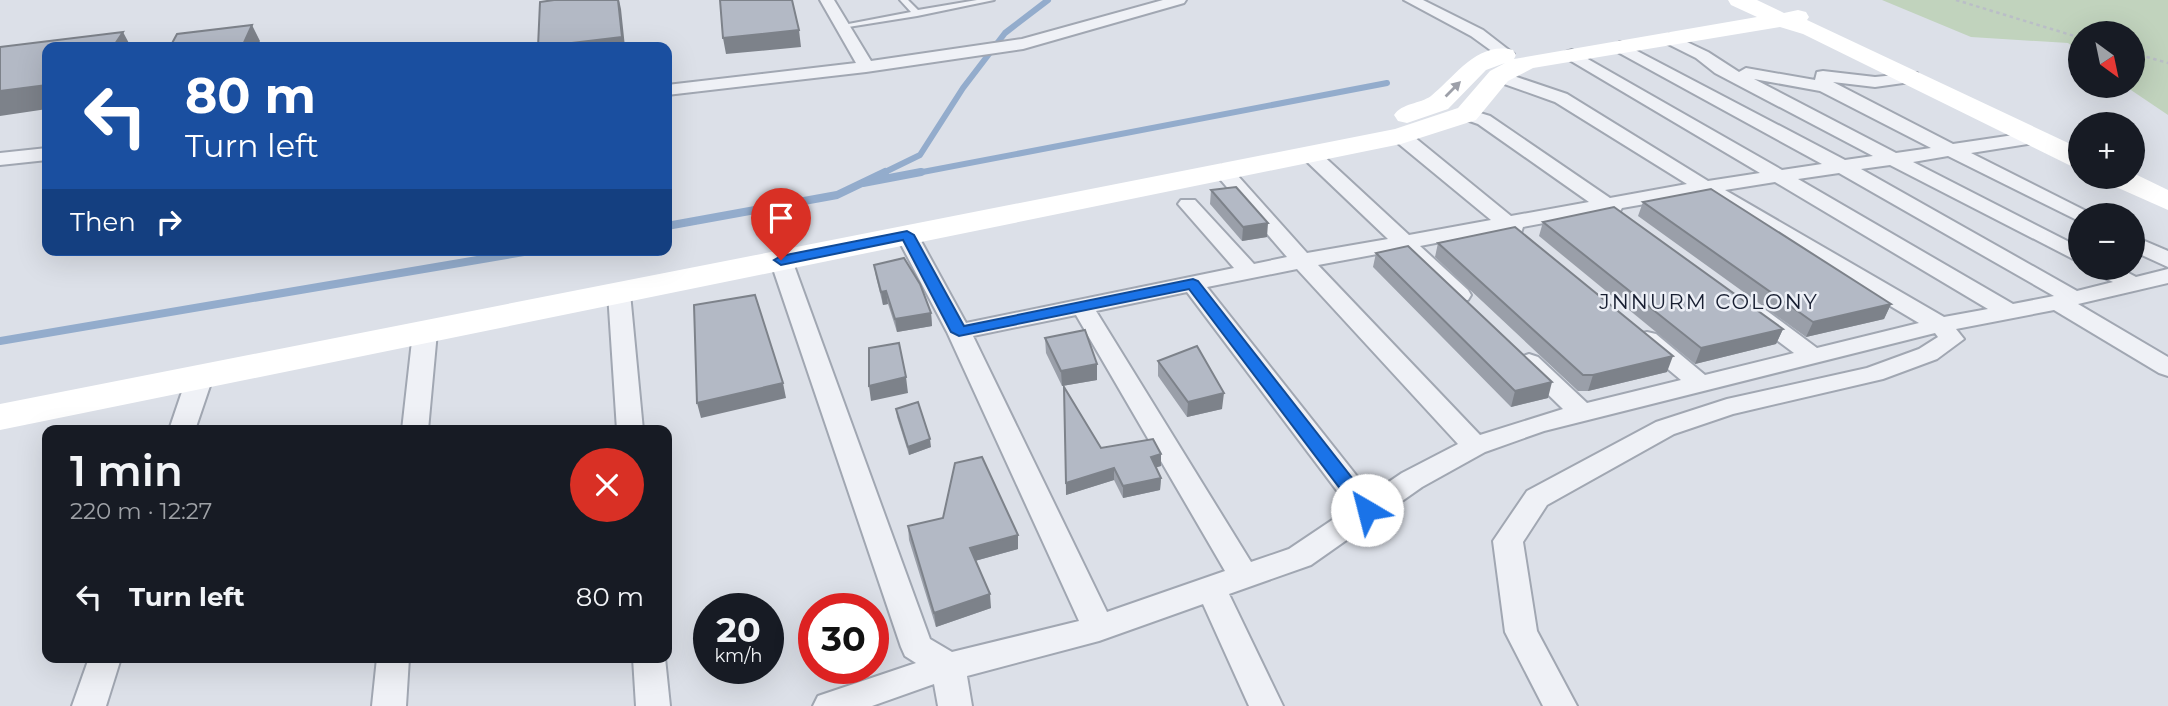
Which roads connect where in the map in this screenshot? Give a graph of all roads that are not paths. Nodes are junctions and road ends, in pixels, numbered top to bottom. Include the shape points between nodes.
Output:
1 (827, 0) edge
2 (904, 0) edge
3 (990, 0) edge
4 (1179, 0) edge
5 (1411, 0) edge
6 (1777, 13) edge
7 (917, 14) junction
8 (842, 26) junction
9 (1670, 38) junction
10 (1620, 47) junction
11 (1572, 55) junction
12 (1502, 65) junction
13 (866, 66) junction
14 (1721, 69) junction
15 (1911, 77) junction
16 (1825, 87) junction
17 (672, 89) edge
18 (1467, 114) junction
19 (1401, 136) junction
20 (2034, 138) junction
21 (1948, 150) junction
22 (1310, 154) junction
23 (2068, 154) edge
24 (42, 155) edge
25 (1895, 158) junction
26 (0, 159) edge
27 (1218, 165) junction
28 (1841, 166) junction
29 (1780, 174) junction
30 (1705, 187) junction
31 (2145, 189) edge
32 (2163, 197) edge
33 (1188, 204) dead end
34 (1606, 205) junction
35 (2068, 210) edge
36 (1628, 221) edge
37 (1508, 223) junction
38 (907, 235) junction
39 (1529, 241) edge
40 (1405, 242) junction
41 (2145, 248) edge
42 (2068, 250) edge
43 (781, 260) junction
44 (2168, 260) edge
45 (1302, 261) junction
46 (1249, 272) junction
47 (2168, 276) edge
48 (2125, 280) edge
49 (1193, 284) junction
50 (2133, 284) junction
51 (619, 293) junction
52 (1737, 300) edge
53 (2066, 300) junction
54 (1082, 306) junction
55 (1473, 309) edge
56 (2009, 311) junction
57 (1625, 321) edge
58 (1940, 325) junction
59 (425, 332) junction
60 (959, 332) junction
61 (1513, 346) edge
62 (1813, 356) junction
63 (200, 367) junction
64 (2168, 368) edge
65 (1700, 383) junction
66 (0, 397) edge
67 (1581, 412) junction
68 (0, 417) edge
69 (183, 425) edge
70 (416, 425) edge
71 (630, 425) edge
72 (1475, 446) junction
73 (1367, 510) junction
74 (1244, 576) junction
75 (1211, 588) junction
76 (1099, 628) junction
77 (104, 663) edge
78 (393, 663) edge
79 (649, 663) edge
80 (948, 666) junction
81 (89, 706) edge
82 (389, 706) edge
83 (653, 706) edge
84 (831, 706) edge
85 (955, 706) edge
86 (1266, 706) edge
87 (1560, 706) edge

1 - 8 street
2 - 7 lane
3 - 7 lane
4 - 13 street via 1048,38
5 - 12 street via 1477,33
6 - 9 street
6 - 12 street
6 - 15 street
7 - 8 lane
8 - 13 street
9 - 10 street
9 - 14 street
10 - 11 street
10 - 28 street
11 - 12 street
11 - 29 street
12 - 18 street
27 -> 12 street via 1382,125 1439,103 1476,65
12 - 30 street
13 - 17 street
14 - 16 street
14 - 25 street
15 - 16 street via 1875,82 1823,76
15 - 20 street
16 - 21 street
18 - 19 street
18 - 34 street via 1484,120
19 - 22 street
19 - 37 street
20 - 21 street
20 - 23 street
21 - 25 street
21 - 35 street
22 - 27 street
22 - 40 street
24 - 26 street
25 - 28 street
25 - 42 street
27 - 38 street
27 - 45 street
27 - 63 street
28 - 29 street
28 - 53 street
29 - 30 street
29 - 56 street
30 - 34 street
30 - 58 street
31 - 32 street
33 - 46 street
34 - 36 street
34 - 37 street
37 - 39 street
37 - 40 street
38 - 43 street
38 - 60 street
40 - 45 street
40 - 55 street
41 - 44 street
43 - 51 street
43 - 80 street via 917,647
45 - 46 street
45 - 72 street
46 - 49 street
47 - 50 street
48 - 50 street
49 - 54 street
49 - 73 street
50 - 53 street
51 - 59 street
51 - 71 street
52 - 62 street
53 - 56 street
53 - 64 street
54 - 60 street
54 - 74 street
56 - 58 street
57 - 65 street
58 - 62 street
58 - 87 street via 1952,339 1928,354 1874,374 1727,407 1665,428 1537,498 1508,541 1521,632
59 - 63 street
59 - 70 street
60 - 76 street
61 - 67 street
62 - 65 street
63 - 66 street
63 - 68 street
63 - 69 street
65 - 67 street
67 - 72 street
72 - 73 street
73 - 74 street via 1300,557
74 - 75 street
75 - 76 street
75 - 86 street
76 - 80 street
77 - 81 street
78 - 82 street
79 - 83 street
80 - 84 street
80 - 85 street

